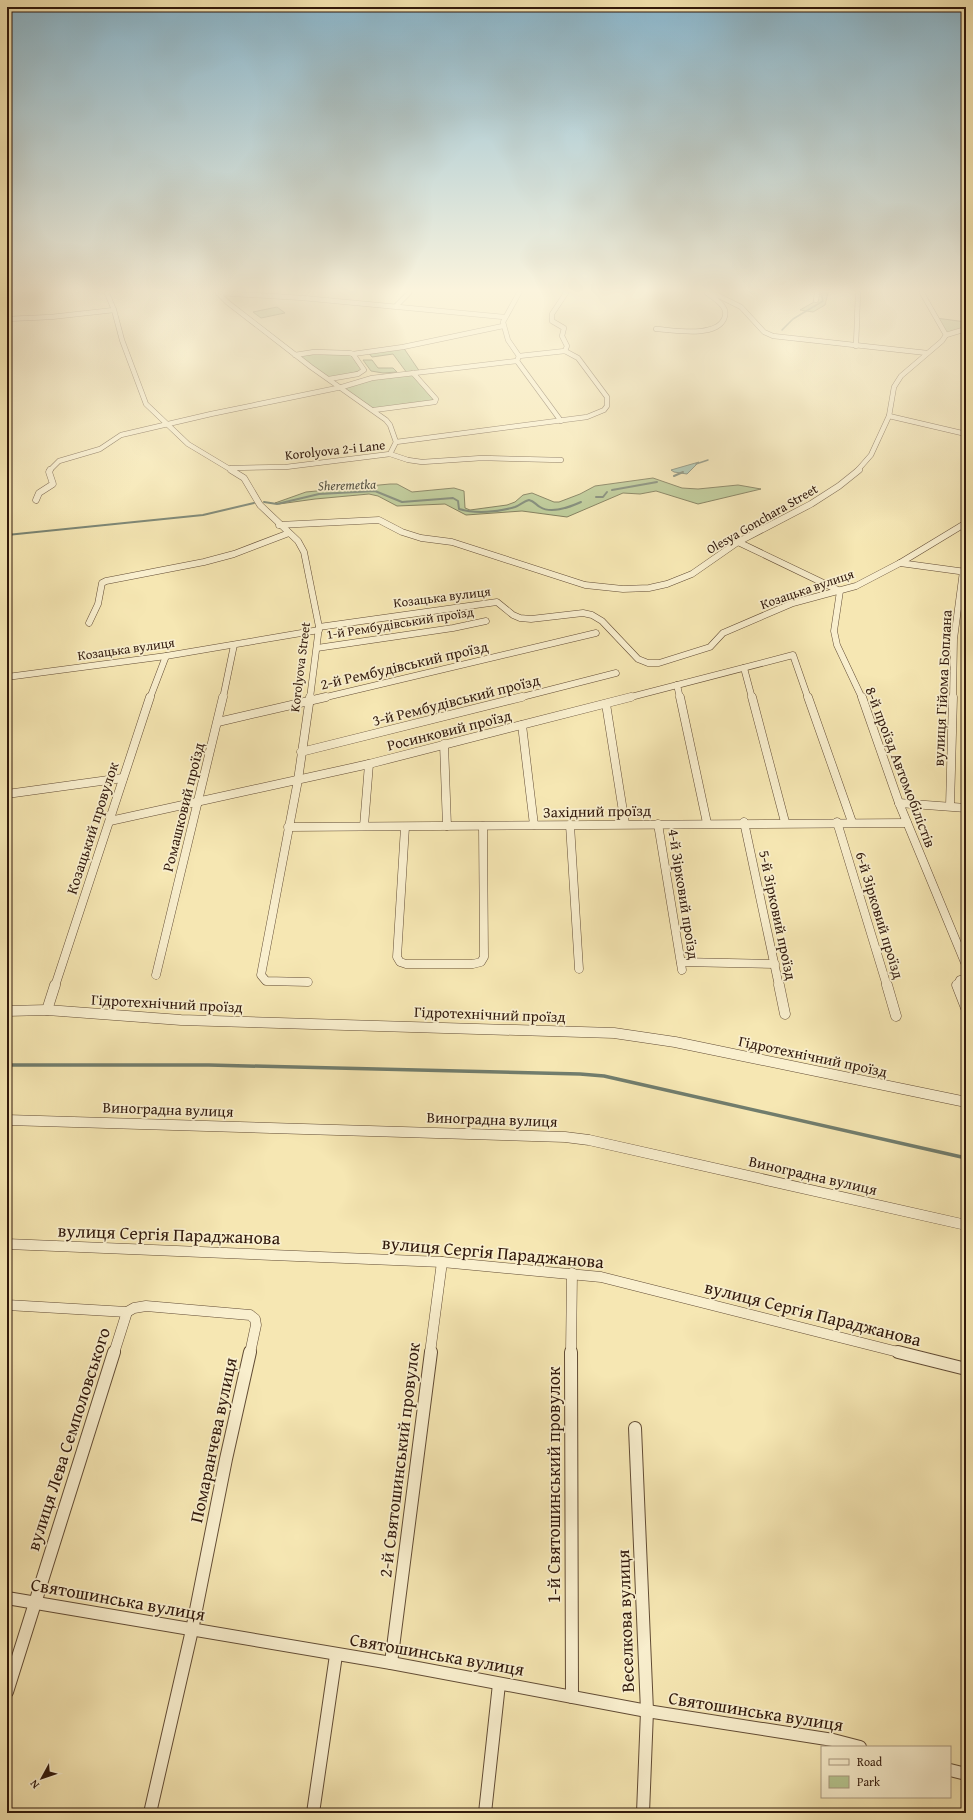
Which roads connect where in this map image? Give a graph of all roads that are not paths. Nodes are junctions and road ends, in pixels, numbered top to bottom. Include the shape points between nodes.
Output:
1 (136, 378) edge
2 (335, 378) edge
3 (373, 378) edge
4 (417, 378) edge
5 (532, 378) edge
6 (593, 378) edge
7 (900, 378) edge
8 (329, 379) joint
9 (342, 387) junction
10 (374, 410) junction
11 (889, 416) junction
12 (561, 421) junction
13 (166, 424) junction
14 (966, 434) edge
15 (396, 442) junction
16 (390, 454) junction
17 (561, 460) dead end
18 (230, 468) junction
19 (36, 500) dead end
20 (966, 523) edge
21 (279, 524) junction
22 (289, 534) junction
23 (738, 542) junction
24 (900, 563) junction
25 (964, 571) edge
26 (840, 591) junction
27 (486, 621) dead end
28 (89, 623) dead end
29 (319, 628) junction
30 (596, 633) dead end
31 (234, 645) junction
32 (317, 648) junction
33 (166, 656) junction
34 (744, 668) junction
35 (616, 674) dead end
36 (7, 677) edge
37 (677, 685) junction
38 (308, 701) junction
39 (606, 704) junction
40 (218, 722) junction
41 (522, 725) junction
42 (444, 744) junction
43 (301, 752) junction
44 (369, 764) junction
45 (123, 778) junction
46 (298, 780) junction
47 (7, 794) edge
48 (199, 802) junction
49 (899, 803) junction
50 (950, 806) junction
51 (966, 808) edge
52 (110, 821) junction
53 (744, 822) junction
54 (785, 822) junction
55 (837, 822) junction
56 (852, 822) junction
57 (707, 823) junction
58 (907, 823) junction
59 (625, 824) junction
60 (658, 824) junction
61 (534, 825) junction
62 (570, 825) junction
63 (364, 826) junction
64 (447, 826) junction
65 (483, 826) junction
66 (288, 827) junction
67 (405, 827) junction
68 (775, 964) junction
69 (966, 965) edge
70 (579, 969) dead end
71 (156, 974) dead end
72 (966, 978) edge
73 (308, 982) dead end
74 (966, 1008) edge
75 (7, 1010) edge
76 (47, 1010) junction
77 (785, 1014) dead end
78 (896, 1016) dead end
79 (966, 1102) edge
80 (7, 1120) edge
81 (966, 1225) edge
82 (7, 1244) edge
83 (442, 1262) junction
84 (572, 1273) junction
85 (7, 1305) edge
86 (127, 1312) junction
87 (966, 1369) edge
88 (635, 1428) dead end
89 (7, 1598) edge
90 (35, 1602) junction
91 (192, 1630) junction
92 (336, 1654) junction
93 (391, 1663) junction
94 (499, 1684) junction
95 (7, 1692) edge
96 (572, 1697) junction
97 (647, 1711) junction
98 (856, 1746) edge
99 (951, 1770) edge
100 (966, 1774) edge
101 (150, 1813) edge
102 (313, 1813) edge
103 (485, 1813) edge
104 (643, 1813) edge

1 - 13 street, Korolyova Street via 144,401
2 - 8 street
3 - 9 street
4 - 10 street via 436,399 435,402
5 - 12 street
6 - 12 street via 607,397 608,402 604,410 587,417
7 - 11 street, Olesya Gonchara Street via 894,387
8 - 9 street
9 - 10 street
9 - 13 street
10 - 15 street via 390,424
11 - 14 street
11 - 23 street, Olesya Gonchara Street via 871,455 854,474 811,504
12 - 15 street
13 - 18 street, Korolyova Street via 192,447
13 - 19 street via 118,436 98,449 65,458 50,471 53,484 39,493
15 - 16 street
16 - 17 street, Korolyova 2-i Lane via 422,462 482,458
16 - 18 street, Korolyova 2-i Lane via 293,466
18 - 21 street, Korolyova Street via 244,478 260,505
20 - 24 street, Козацька вулиця
21 - 22 street, Korolyova Street
21 - 23 street, Olesya Gonchara Street via 379,520 402,532 459,544 569,581 617,589 649,588 678,581
22 - 28 street via 204,562 106,581 102,583 97,609
22 - 29 street, Korolyova Street via 298,541 306,558
23 - 26 street
24 - 25 street
24 - 26 street, Козацька вулиця via 856,586
25 - 50 street, вулиця Гійома Боплана via 954,639
26 - 29 street, Козацька вулиця via 788,605 723,633 712,646 655,664 634,657 602,621 592,615 583,613 520,618 497,602
26 - 49 street, 8-й проїзд Автомобілістів via 834,631 837,645 867,708
27 - 32 street, 1-й Рембудівський проїзд
29 - 31 street, Козацька вулиця
29 - 32 street, Korolyova Street
30 - 38 street, 2-й Рембудівський проїзд
31 - 33 street, Козацька вулиця
31 - 40 street, Ромашковий проїзд
32 - 38 street, Korolyova Street
33 - 36 street, Козацька вулиця
33 - 45 street, Козацький провулок via 142,718
34 - 37 street, Росинковий проїзд
34 - 54 street
34 - 56 street, Росинковий проїзд via 793,655
35 - 43 street, 3-й Рембудівський проїзд
37 - 39 street, Росинковий проїзд
37 - 57 street
38 - 40 street, 2-й Рембудівський проїзд
38 - 43 street, Korolyova Street
39 - 41 street, Росинковий проїзд
39 - 59 street
40 - 48 street, Ромашковий проїзд
41 - 42 street, Росинковий проїзд
41 - 61 street
42 - 44 street, Росинковий проїзд
42 - 64 street
43 - 46 street, Korolyova Street
44 - 46 street, Росинковий проїзд
44 - 63 street
45 - 47 street
45 - 52 street, Козацький провулок
46 - 48 street, Росинковий проїзд
46 - 66 street, Korolyova Street
48 - 52 street, Росинковий проїзд
48 - 71 street, Ромашковий проїзд
49 - 50 street
49 - 58 street, 8-й проїзд Автомобілістів
50 - 51 street
52 - 76 street, Козацький провулок
53 - 54 street, Західний проїзд
53 - 57 street, Західний проїзд
53 - 68 street, 5-й Зірковий проїзд
54 - 55 street, Західний проїзд
55 - 56 street, Західний проїзд
55 - 78 street, 6-й Зірковий проїзд
56 - 58 street, Західний проїзд
57 - 60 street, Західний проїзд
58 - 69 street, 8-й проїзд Автомобілістів
59 - 60 street, Західний проїзд
59 - 62 street, Західний проїзд
60 - 68 street, 4-й Зірковий проїзд via 682,966
61 - 62 street, Західний проїзд
61 - 65 street, Західний проїзд
62 - 70 street
63 - 66 street, Західний проїзд
63 - 67 street, Західний проїзд
64 - 65 street, Західний проїзд
64 - 67 street, Західний проїзд
65 - 67 street via 484,957 481,962 473,964 406,964 400,962 397,957
66 - 73 street, Korolyova Street via 261,975 266,981
68 - 77 street, 5-й Зірковий проїзд
72 - 74 street via 960,980 957,986
75 - 76 street, Гідротехнічний проїзд
76 - 79 street, Гідротехнічний проїзд via 181,1020 614,1033 675,1042
80 - 81 street, Виноградна вулиця via 566,1137 589,1140
82 - 83 street, вулиця Сергія Параджанова
83 - 84 street, вулиця Сергія Параджанова
83 - 93 street, 2-й Святошинський провулок
84 - 87 street, вулиця Сергія Параджанова via 601,1277
84 - 96 street, 1-й Святошинський провулок
85 - 86 street, Помаранчева вулиця
86 - 90 street, вулиця Лева Семполовського
86 - 91 street, Помаранчева вулиця via 146,1306 250,1314 256,1325
88 - 97 street, Веселкова вулиця
89 - 90 street, Святошинська вулиця
90 - 91 street, Святошинська вулиця
90 - 95 street, вулиця Лева Семполовського
91 - 92 street, Святошинська вулиця
91 - 101 street, Помаранчева вулиця
92 - 93 street, Святошинська вулиця
92 - 102 street
93 - 94 street, Святошинська вулиця
94 - 96 street, Святошинська вулиця
94 - 103 street
96 - 97 street, Святошинська вулиця
97 - 98 street, Святошинська вулиця via 833,1740
97 - 104 street, Веселкова вулиця
99 - 100 street

